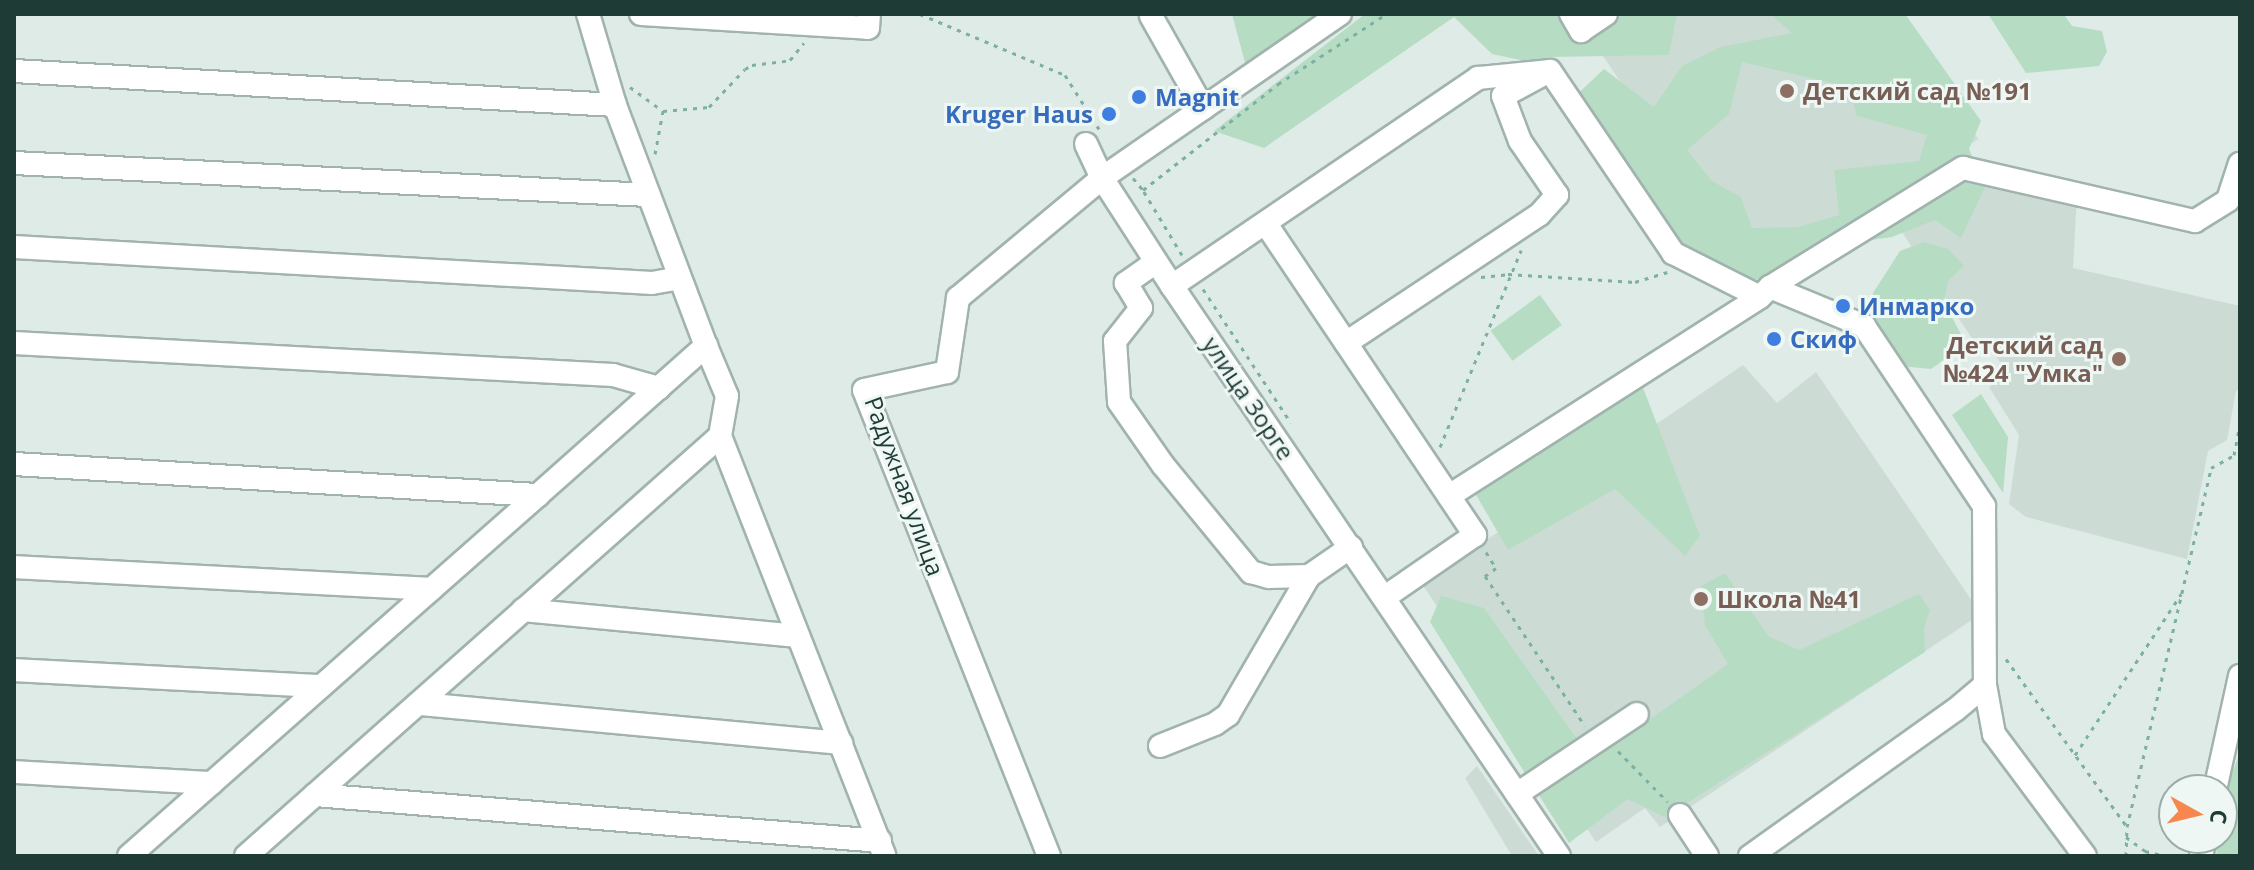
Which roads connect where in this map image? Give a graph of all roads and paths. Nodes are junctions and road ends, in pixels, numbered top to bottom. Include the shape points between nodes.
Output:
1 (588, 14) edge
2 (641, 14) edge
3 (869, 14) edge
4 (920, 14) edge
5 (1340, 14) edge
6 (1386, 14) edge
7 (1571, 14) edge
8 (1606, 14) edge
9 (1151, 16) dead end
10 (811, 24) junction
11 (604, 68) junction
12 (14, 71) edge
13 (1550, 71) junction
14 (615, 105) junction
15 (1203, 108) junction
16 (663, 111) junction
17 (1096, 141) joint
18 (14, 163) edge
19 (1122, 164) junction
20 (2240, 164) edge
21 (1102, 178) junction
22 (1143, 190) junction
23 (648, 195) junction
24 (1539, 215) junction
25 (1266, 224) junction
26 (14, 247) edge
27 (1673, 253) junction
28 (1156, 262) junction
29 (1192, 273) junction
30 (1508, 274) junction
31 (680, 278) junction
32 (1441, 280) junction
33 (1172, 286) junction
34 (1765, 292) junction
35 (14, 343) edge
36 (1346, 343) junction
37 (706, 346) junction
38 (659, 388) junction
39 (2240, 424) edge
40 (720, 436) junction
41 (14, 464) edge
42 (1431, 469) junction
43 (538, 495) junction
44 (1449, 496) junction
45 (1475, 535) junction
46 (1351, 547) junction
47 (14, 567) edge
48 (1309, 576) junction
49 (431, 589) junction
50 (2183, 591) junction
51 (1385, 597) junction
52 (523, 610) junction
53 (1985, 635) junction
54 (798, 636) junction
55 (14, 670) edge
56 (2240, 676) edge
57 (1985, 685) junction
58 (321, 686) junction
59 (421, 704) junction
60 (1637, 714) dead end
61 (1595, 742) junction
62 (841, 743) junction
63 (1160, 746) dead end
64 (2075, 755) junction
65 (14, 772) edge
66 (2219, 774) edge
67 (212, 783) junction
68 (1517, 794) junction
69 (315, 795) junction
70 (1680, 815) joint
71 (2127, 827) junction
72 (2126, 837) junction
73 (882, 849) edge
74 (129, 856) edge
75 (246, 856) edge
76 (1049, 856) edge
77 (1559, 856) edge
78 (1707, 856) edge
79 (1750, 856) edge
80 (2085, 856) edge
81 (2126, 856) edge
82 (2165, 856) edge

1 - 11 street
2 - 10 street
3 - 10 street via 868,28
4 - 17 path via 1065,75
5 - 15 street
6 - 22 path via 1278,84
7 - 8 street via 1581,31
9 - 15 street
10 - 16 path via 803,46 790,60 752,65 709,107
11 - 14 street
11 - 16 path
12 - 14 street
13 - 24 street via 1503,96 1520,141 1557,195
13 - 25 street via 1478,78
13 - 27 street
14 - 23 street
15 - 19 street
16 - 23 path
17 - 21 street, улица Зорге
18 - 23 street
19 - 21 street
19 - 22 path
20 - 34 street via 2228,200 2195,221 1963,168
21 - 28 street, улица Зорге
21 - 76 street, Радужная улица via 958,298 947,372 864,390
22 - 29 path
23 - 31 street
24 - 30 path
24 - 32 street
25 - 29 street
25 - 36 street
26 - 31 street via 652,283
27 - 30 path via 1667,272 1635,282
27 - 34 street
28 - 33 street, улица Зорге
28 - 48 street via 1126,283 1141,308 1115,341 1119,402 1251,572
29 - 33 street
30 - 32 path
30 - 42 path
31 - 37 street
32 - 36 street
33 - 46 street, улица Зорге
34 - 44 street
34 - 53 street via 1864,326 1984,506
35 - 38 street via 613,375
36 - 42 street
37 - 38 street
37 - 40 street via 727,396
38 - 43 street
39 - 50 path via 2234,455 2211,468
40 - 52 street
40 - 54 street
41 - 43 street
42 - 44 street
43 - 49 street
44 - 45 street
45 - 51 street
45 - 61 path via 1496,568 1485,576
46 - 48 street
46 - 51 street, улица Зорге
47 - 49 street
48 - 63 street via 1228,715
49 - 58 street
50 - 64 path
50 - 71 path
51 - 68 street, улица Зорге
52 - 54 street
52 - 59 street
53 - 57 street
53 - 64 path
54 - 62 street
55 - 58 street
56 - 66 street
57 - 79 street
57 - 80 street via 1994,734
58 - 67 street
59 - 62 street
59 - 69 street
60 - 61 street
61 - 68 street
61 - 70 path via 1624,753
62 - 73 street
64 - 71 path
65 - 67 street
67 - 74 street
68 - 77 street, улица Зорге
69 - 73 street
69 - 75 street
70 - 78 street
71 - 72 path
72 - 81 path
72 - 82 path via 2145,851

